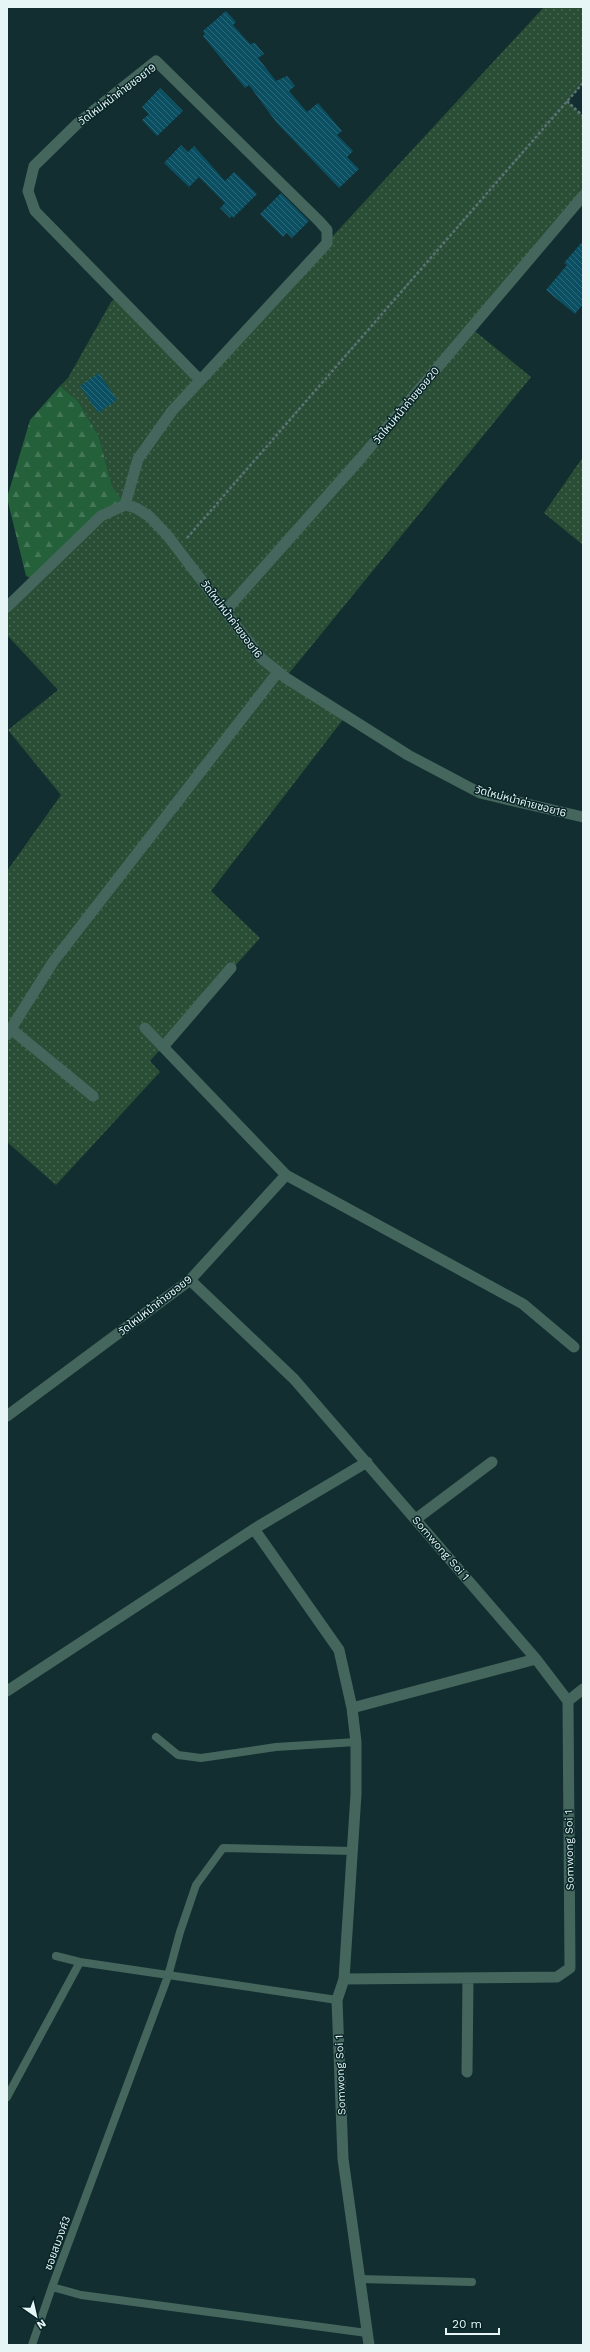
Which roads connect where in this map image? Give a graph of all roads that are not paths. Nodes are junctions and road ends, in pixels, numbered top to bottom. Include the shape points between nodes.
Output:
1 (583, 196) edge
2 (200, 380) junction
3 (125, 505) junction
4 (7, 607) edge
5 (226, 610) junction
6 (278, 672) junction
7 (583, 817) edge
8 (231, 968) dead end
9 (145, 1028) dead end
10 (9, 1032) edge
11 (163, 1047) junction
12 (93, 1096) dead end
13 (286, 1174) junction
14 (190, 1280) junction
15 (574, 1347) dead end
16 (7, 1416) edge
17 (366, 1462) junction
18 (492, 1462) dead end
19 (416, 1519) junction
20 (254, 1529) junction
21 (536, 1659) junction
22 (583, 1689) edge
23 (7, 1691) edge
24 (568, 1701) junction
25 (352, 1708) junction
26 (156, 1738) dead end
27 (356, 1742) junction
28 (352, 1851) junction
29 (56, 1956) dead end
30 (80, 1962) junction
31 (168, 1976) junction
32 (468, 1978) junction
33 (344, 1979) junction
34 (337, 2000) junction
35 (467, 2072) dead end
36 (7, 2097) edge
37 (360, 2279) junction
38 (472, 2282) dead end
39 (52, 2287) junction
40 (367, 2333) junction
41 (32, 2345) edge
42 (369, 2345) edge

1 - 5 street, วัดใหม่หน้าค่ายซอย20 via 360,459
2 - 2 street, วัดใหม่หน้าค่ายซอย19 via 327,243 327,230 156,61 78,123 34,166 28,192 35,211
2 - 3 street, วัดใหม่หน้าค่ายซอย19 via 172,411 138,459
3 - 4 street via 101,516
3 - 5 street, วัดใหม่หน้าค่ายซอย16 via 149,516 178,548
5 - 6 street, วัดใหม่หน้าค่ายซอย16 via 261,658
6 - 7 street, วัดใหม่หน้าค่ายซอย16 via 395,748 480,793
6 - 10 street via 58,956
8 - 11 street
9 - 11 street
10 - 12 street
11 - 13 street
13 - 14 street, วัดใหม่หน้าค่ายซอย9
13 - 15 street via 523,1304
14 - 16 street, วัดใหม่หน้าค่ายซอย9
14 - 17 street, Somwong Soi 1 via 294,1379
17 - 19 street, Somwong Soi 1
17 - 20 street
18 - 19 street
19 - 21 street, Somwong Soi 1
20 - 23 street
20 - 25 street via 339,1650
21 - 24 street, Somwong Soi 1
21 - 25 street
22 - 24 street
24 - 32 street, Somwong Soi 1 via 570,1968 557,1977
25 - 27 street
26 - 27 lane via 178,1755 201,1758 276,1748
27 - 28 street
28 - 31 lane, ซอยสมวงศ์3 via 223,1848 196,1885
28 - 33 street
29 - 30 lane
30 - 31 lane
30 - 36 lane
31 - 34 lane
31 - 39 lane, ซอยสมวงศ์3
32 - 33 street, Somwong Soi 1
32 - 35 street
33 - 34 street, Somwong Soi 1
34 - 37 street, Somwong Soi 1 via 344,2159
37 - 38 lane
37 - 40 street, Somwong Soi 1
39 - 40 lane, ซอยสมวงศ์3 via 81,2295
39 - 41 lane
40 - 42 street, Somwong Soi 1

